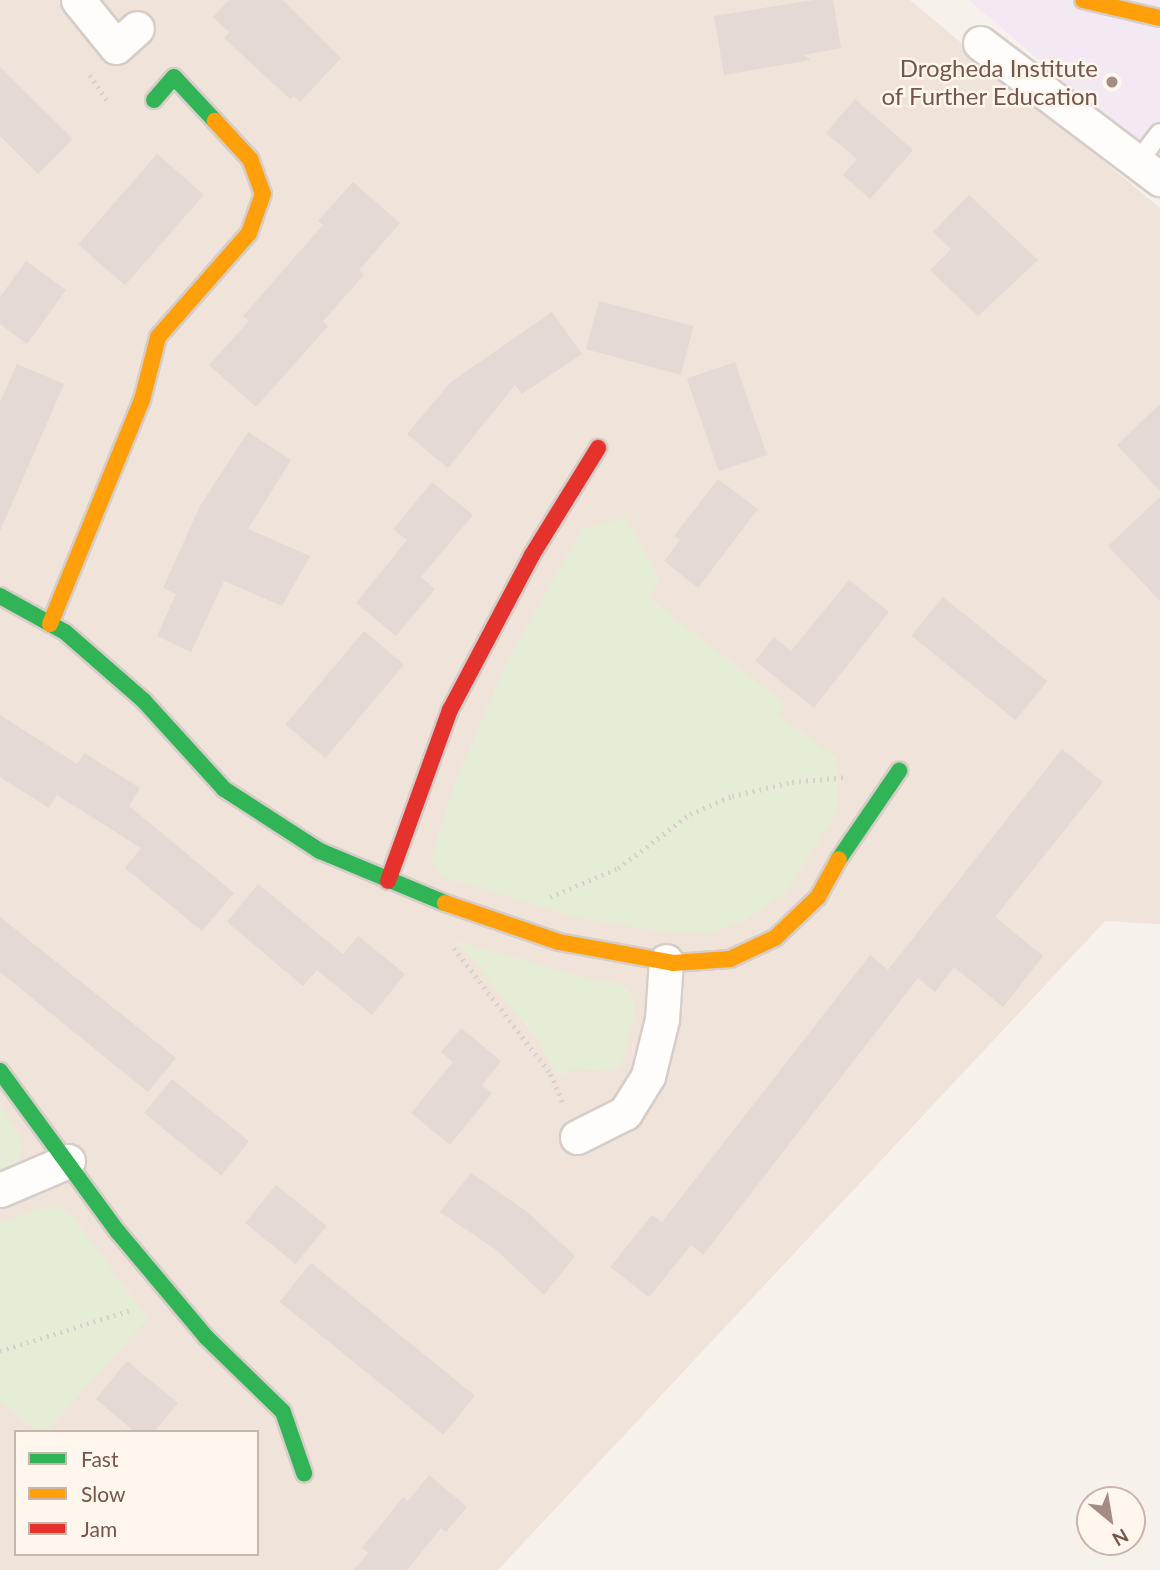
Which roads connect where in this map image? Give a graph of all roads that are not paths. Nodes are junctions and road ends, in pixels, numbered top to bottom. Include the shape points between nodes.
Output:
1 (78, 0) edge
2 (1083, 0) edge
3 (1160, 18) edge
4 (137, 28) dead end
5 (980, 43) dead end
6 (154, 100) dead end
7 (1160, 134) edge
8 (1149, 171) edge
9 (598, 448) dead end
10 (0, 596) edge
11 (50, 624) junction
12 (899, 771) road end
13 (388, 881) junction
14 (666, 961) junction
15 (0, 1071) edge
16 (577, 1137) road end
17 (68, 1161) junction
18 (0, 1190) edge
19 (304, 1473) dead end

1 - 4 street via 116,47
2 - 3 street
5 - 8 street
6 - 11 street via 174,77 250,159 263,194 249,233 158,337 142,400 115,473
7 - 8 lane
9 - 13 street via 532,555 450,710
10 - 11 street
11 - 13 street via 144,701 224,789 320,851
12 - 14 street via 818,897 775,938 730,959
13 - 14 street via 559,942
14 - 16 street via 662,1019 648,1076 625,1112
15 - 17 street
17 - 18 street
17 - 19 street via 206,1337 283,1412

